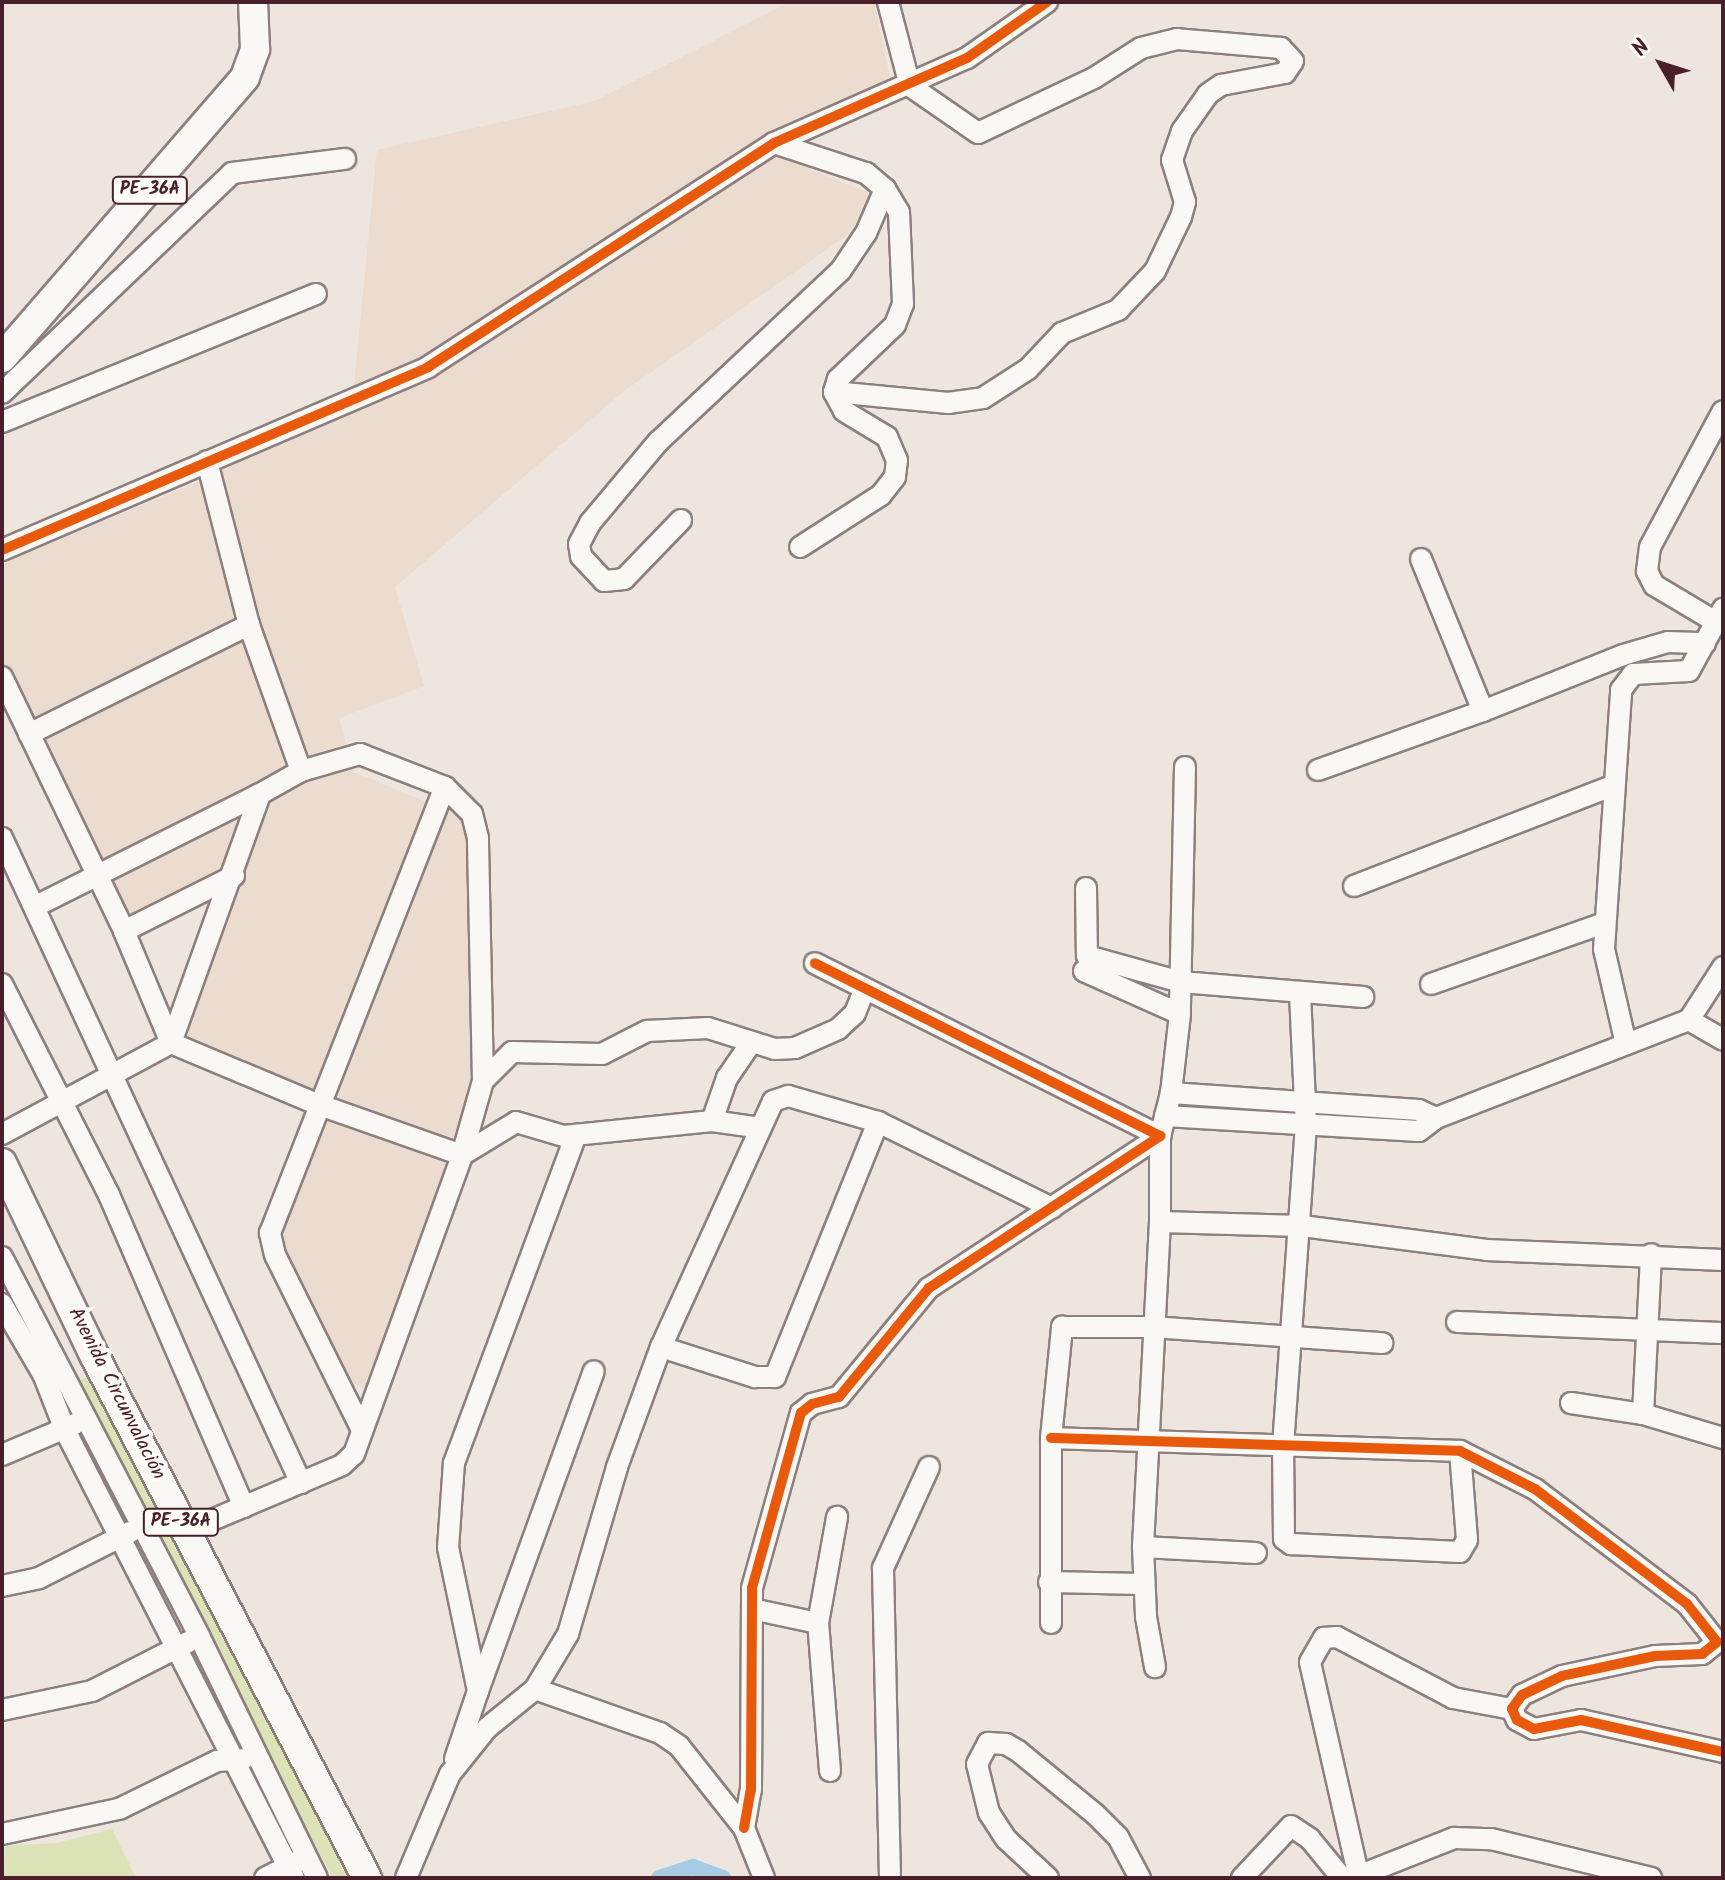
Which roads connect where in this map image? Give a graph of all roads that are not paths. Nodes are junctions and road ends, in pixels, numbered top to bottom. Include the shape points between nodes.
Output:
1 (253, 2) edge
2 (888, 2) edge
3 (1047, 2) edge
4 (910, 86) junction
5 (774, 143) junction
6 (345, 159) dead end
7 (885, 189) junction
8 (316, 294) dead end
9 (2, 358) edge
10 (834, 392) junction
11 (2, 393) edge
12 (1723, 411) edge
13 (2, 422) edge
14 (207, 461) junction
15 (681, 520) dead end
16 (800, 547) dead end
17 (2, 550) edge
18 (1421, 559) dead end
19 (1720, 616) edge
20 (249, 625) junction
21 (1705, 643) junction
22 (2, 677) edge
23 (1483, 711) junction
24 (29, 734) junction
25 (1185, 767) dead end
26 (1318, 770) dead end
27 (301, 771) junction
28 (1612, 786) junction
29 (445, 787) junction
30 (260, 794) junction
31 (2, 838) edge
32 (234, 876) junction
33 (98, 877) junction
34 (1354, 886) dead end
35 (1086, 888) dead end
36 (36, 906) junction
37 (1604, 923) junction
38 (124, 931) junction
39 (815, 963) dead end
40 (1723, 967) edge
41 (1084, 971) dead end
42 (1181, 982) junction
43 (2, 984) edge
44 (1431, 984) dead end
45 (864, 991) junction
46 (1300, 993) junction
47 (1363, 997) dead end
48 (1180, 1014) junction
49 (1689, 1020) junction
50 (1625, 1040) junction
51 (1723, 1040) edge
52 (171, 1043) junction
53 (751, 1043) junction
54 (108, 1072) junction
55 (483, 1081) junction
56 (1171, 1093) junction
57 (62, 1102) junction
58 (1303, 1102) junction
59 (317, 1104) junction
60 (1436, 1118) junction
61 (712, 1121) junction
62 (878, 1122) junction
63 (1306, 1125) junction
64 (1162, 1126) junction
65 (761, 1128) junction
66 (2, 1134) edge
67 (576, 1135) junction
68 (462, 1155) junction
69 (2, 1163) edge
70 (1052, 1208) junction
71 (1160, 1222) junction
72 (1302, 1226) junction
73 (1651, 1254) junction
74 (2, 1257) edge
75 (1723, 1260) edge
76 (2, 1291) edge
77 (2, 1304) edge
78 (26, 1304) junction
79 (1457, 1322) dead end
80 (1152, 1327) junction
81 (1645, 1328) junction
82 (1723, 1333) edge
83 (1290, 1338) junction
84 (1382, 1343) dead end
85 (661, 1347) junction
86 (594, 1371) dead end
87 (1571, 1403) dead end
88 (1643, 1414) junction
89 (84, 1419) junction
90 (65, 1430) junction
91 (362, 1430) junction
92 (1147, 1437) junction
93 (1051, 1438) junction
94 (1723, 1438) edge
95 (1283, 1443) junction
96 (1460, 1451) junction
97 (2, 1455) edge
98 (929, 1467) dead end
99 (301, 1483) junction
100 (244, 1507) junction
101 (837, 1517) dead end
102 (142, 1525) junction
103 (186, 1531) junction
104 (120, 1537) junction
105 (1143, 1547) junction
106 (1256, 1553) dead end
107 (1049, 1582) junction
108 (1143, 1584) junction
109 (2, 1586) edge
110 (752, 1609) junction
111 (818, 1623) junction
112 (1051, 1623) dead end
113 (199, 1636) junction
114 (177, 1648) junction
115 (1155, 1667) dead end
116 (535, 1689) junction
117 (478, 1691) junction
118 (1512, 1709) junction
119 (2, 1710) edge
120 (252, 1743) junction
121 (1723, 1752) edge
122 (227, 1756) junction
123 (830, 1771) dead end
124 (450, 1774) junction
125 (744, 1828) junction
126 (2, 1834) edge
127 (296, 1867) edge
128 (1248, 1875) edge
129 (1353, 1877) edge
130 (265, 1878) edge
131 (317, 1878) edge
132 (367, 1878) edge
133 (406, 1878) edge
134 (764, 1878) edge
135 (890, 1878) edge
136 (1048, 1878) edge
137 (1140, 1878) edge
138 (1651, 1878) edge

1 - 9 highway, PE-36A via 255,49 245,77
2 - 4 street
3 - 4 street via 967,58
4 - 5 street
4 - 10 street via 978,133 1094,78 1141,48 1177,39 1281,48 1293,61 1285,73 1221,85 1208,94 1182,131 1172,160 1185,202 1181,217 1155,271 1118,310 1062,333 1028,369 983,398 948,403
5 - 7 street via 866,173
5 - 14 street via 428,367
6 - 11 street via 232,173
7 - 10 street via 899,212 903,304 895,325 838,379
7 - 15 street via 866,233 841,270 658,442 590,523 579,544 581,556 604,581 624,579
8 - 13 street
10 - 16 street via 844,411 887,437 897,460 895,477 881,495
12 - 19 street via 1650,547 1647,571 1654,585
14 - 17 street
14 - 20 street
18 - 23 street
19 - 21 street
20 - 24 street
20 - 27 street
21 - 23 street via 1668,642 1623,655
21 - 28 street via 1689,671 1639,673 1624,683
22 - 24 street
23 - 26 street
24 - 33 street
25 - 42 street
27 - 29 street via 360,754
27 - 30 street
28 - 34 street
28 - 37 street
29 - 55 street via 476,824
29 - 59 street
30 - 32 street
30 - 33 street
31 - 36 street
32 - 38 street
32 - 52 street
33 - 36 street
33 - 38 street
35 - 42 street via 1085,954
36 - 54 street
37 - 44 street
37 - 50 street via 1604,949
38 - 52 street
39 - 45 street
40 - 49 street
41 - 48 street
42 - 46 street
42 - 48 street
43 - 57 street
45 - 53 street via 855,1013 814,1042 775,1049
45 - 64 street
46 - 47 street
46 - 58 street
48 - 56 street
49 - 50 street
49 - 51 street
50 - 60 street
52 - 54 street
52 - 59 street
53 - 55 street via 708,1028 647,1031 602,1054 512,1052
53 - 61 street via 727,1078
54 - 57 street
54 - 99 street
55 - 68 street
56 - 58 street
56 - 64 street
57 - 66 street
57 - 100 street via 109,1195
58 - 60 street via 1419,1110
58 - 63 street
59 - 68 street
59 - 91 street via 270,1240
60 - 63 street via 1419,1131
61 - 65 street
61 - 67 street
62 - 65 street via 783,1096 773,1101
62 - 70 street
62 - 85 street via 775,1377 755,1377
63 - 64 street
63 - 72 street
64 - 70 street
64 - 71 street
65 - 85 street
67 - 68 street via 516,1122
67 - 117 street via 454,1463 448,1548
68 - 91 street
69 - 103 highway, Avenida Circunvalación / PE-36A
70 - 110 street via 929,1288 839,1397 812,1404 801,1413 772,1503
71 - 72 street
71 - 80 street
72 - 73 street via 1486,1250
72 - 83 street
73 - 75 street
73 - 81 street
74 - 78 street
76 - 78 street
77 - 90 street via 44,1376
78 - 89 street
79 - 81 street
80 - 83 street
80 - 92 street
80 - 93 street via 1062,1327
81 - 82 street
81 - 88 street
83 - 84 street
83 - 95 street
85 - 116 street via 617,1467 568,1634
86 - 117 street
87 - 88 street
88 - 94 street
89 - 90 street
89 - 102 street
90 - 97 street
90 - 104 street
91 - 99 street via 354,1454 342,1465
92 - 93 street
92 - 95 street
92 - 105 street
93 - 107 street
95 - 96 street
95 - 96 street via 1287,1542 1454,1554 1467,1540
96 - 118 street via 1547,1498 1687,1604 1717,1642 1702,1654 1655,1656 1562,1676 1522,1695
98 - 135 street via 883,1568
99 - 100 street
100 - 103 street
101 - 111 street
102 - 104 street
102 - 113 street
103 - 132 highway, Avenida Circunvalación / PE-36A
104 - 109 street via 39,1578
104 - 114 street
105 - 106 street
105 - 108 street
107 - 108 street
107 - 112 street
108 - 115 street
110 - 111 street
110 - 125 street via 751,1790
111 - 123 street
113 - 114 street
113 - 120 street
114 - 119 street via 92,1691
114 - 122 street
116 - 124 street via 487,1728
116 - 125 street via 660,1733 679,1746
117 - 124 street
118 - 121 street via 1517,1720 1534,1729 1581,1720
118 - 129 street via 1453,1698 1337,1637 1324,1638 1310,1662
120 - 122 street
120 - 127 street
122 - 126 street via 119,1809
122 - 127 street
124 - 133 street
125 - 134 street
127 - 130 street
127 - 131 street
128 - 129 street via 1291,1826
129 - 138 street via 1454,1838 1491,1839
136 - 137 street via 1006,1839 989,1813 977,1764 988,1743 1018,1751 1095,1814 1118,1837

